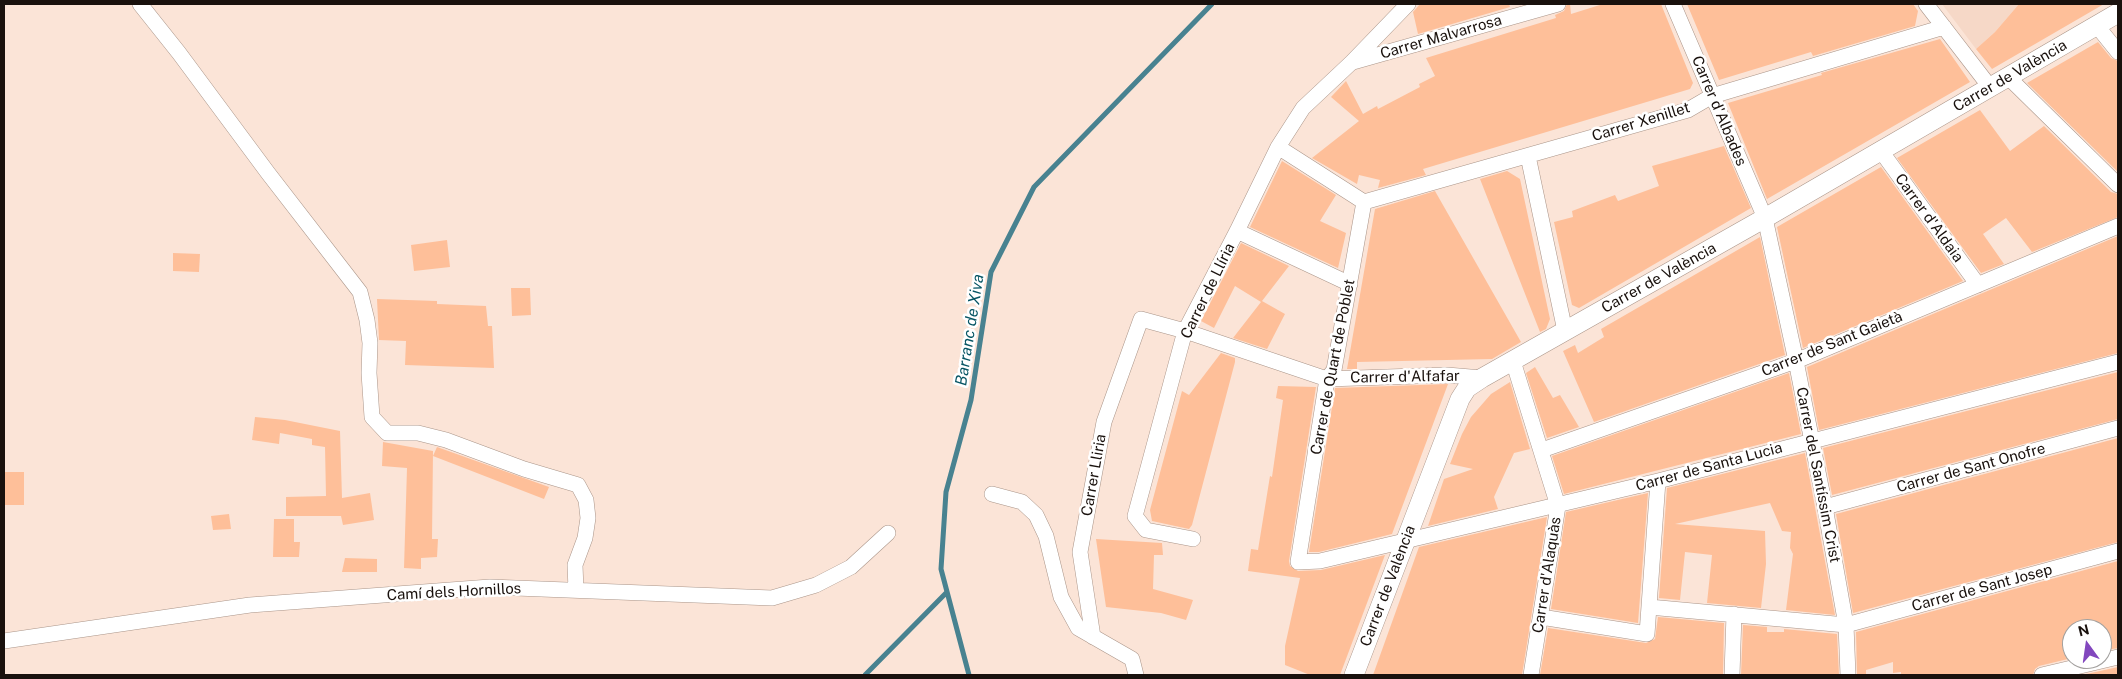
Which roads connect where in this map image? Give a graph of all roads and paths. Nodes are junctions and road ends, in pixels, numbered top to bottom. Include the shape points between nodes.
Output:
1 (140, 4) edge
2 (1408, 4) edge
3 (1558, 4) edge
4 (1673, 4) edge
5 (1926, 4) edge
6 (2118, 13) edge
7 (2097, 26) junction
8 (1944, 27) junction
9 (2118, 52) edge
10 (1352, 62) junction
11 (2008, 76) junction
12 (1990, 87) junction
13 (1712, 96) junction
14 (1278, 148) junction
15 (1880, 150) junction
16 (1528, 156) junction
17 (2118, 185) edge
18 (1364, 202) junction
19 (1765, 218) junction
20 (2118, 226) edge
21 (1237, 231) junction
22 (1350, 284) junction
23 (1978, 285) junction
24 (1142, 319) joint
25 (1185, 331) junction
26 (1565, 331) junction
27 (1514, 361) junction
28 (1796, 361) junction
29 (2118, 362) edge
30 (1482, 378) junction
31 (1327, 379) junction
32 (2118, 428) edge
33 (1811, 440) junction
34 (1542, 450) junction
35 (1658, 481) junction
36 (992, 494) dead end
37 (1558, 506) junction
38 (1825, 507) junction
39 (888, 534) dead end
40 (1193, 539) dead end
41 (1406, 541) junction
42 (2118, 551) edge
43 (1298, 562) joint
44 (576, 590) junction
45 (1649, 607) junction
46 (1734, 614) junction
47 (1541, 617) junction
48 (1846, 626) junction
49 (1093, 637) junction
50 (4, 641) edge
51 (2118, 657) edge
52 (1136, 675) edge
53 (1354, 675) edge
54 (1531, 675) edge
55 (1732, 675) edge
56 (1848, 675) edge
57 (2042, 675) edge

1 - 44 street via 360,292 370,343 372,418 387,433 418,434 446,440 578,485 586,500 588,518 576,566
2 - 10 street, Carrer de Llíria
3 - 10 street, Carrer Malvarrosa
4 - 13 street, Carrer d'Albades
5 - 8 street
6 - 7 street, Carrer de València
7 - 9 street
7 - 11 street, Carrer de València
8 - 12 street
8 - 13 street, Carrer Xenillet
10 - 14 street, Carrer de Llíria via 1304,108
11 - 12 street, Carrer de València
11 - 17 street
12 - 15 street, Carrer de València
13 - 16 street, Carrer Xenillet via 1688,110
13 - 19 street, Carrer d'Albades
14 - 18 street
14 - 21 street, Carrer de Llíria
15 - 19 street, Carrer de València
15 - 23 street, Carrer d'Aldaia
16 - 18 street, Carrer Xenillet
16 - 26 street
18 - 22 street, Carrer de Quart de Poblet
19 - 26 street, Carrer de València
19 - 28 street, Carrer del Santíssim Crist
20 - 23 street, Carrer de Sant Gaietà
21 - 22 street
21 - 25 street, Carrer de Llíria
22 - 31 street, Carrer de Quart de Poblet via 1334,370
23 - 28 street, Carrer de Sant Gaietà
24 - 25 street, Carrer d'Alfafar
24 - 49 street, Carrer Lliria via 1104,422 1080,552
25 - 31 street, Carrer d'Alfafar
25 - 40 street, Carrer de Llíria via 1135,516 1146,530
26 - 27 street, Carrer de València
27 - 30 street, Carrer de València
27 - 34 street, Carrer d'Alaquàs
28 - 33 street, Carrer del Santíssim Crist
28 - 34 street, Carrer de Sant Gaietà
29 - 33 street, Carrer de Santa Lucia
30 - 31 street, Carrer d'Alfafar via 1447,375
30 - 41 street, Carrer de València via 1467,388 1460,399
31 - 43 street, Carrer de Quart de Poblet
32 - 38 street, Carrer de Sant Onofre
33 - 35 street, Carrer de Santa Lucia
33 - 38 street, Carrer del Santíssim Crist
34 - 37 street, Carrer d'Alaquàs
35 - 37 street, Carrer de Santa Lucia
35 - 45 street
36 - 49 street via 1022,502 1036,516 1046,536 1061,597 1078,628
37 - 41 street, Carrer de Santa Lucia
37 - 47 street, Carrer d'Alaquàs
38 - 48 street, Carrer del Santíssim Crist
39 - 44 street, Camí dels Hornillos via 851,566 816,584 772,598
41 - 43 street, Carrer de Santa Lucia via 1320,561
41 - 53 street, Carrer de València
42 - 48 street, Carrer de Sant Josep
44 - 50 street, Camí dels Hornillos via 490,587 250,605
45 - 46 street
45 - 47 street via 1646,634
46 - 48 street
46 - 55 street
47 - 54 street, Carrer d'Alaquàs
48 - 56 street, Carrer del Santíssim Crist
49 - 52 street via 1132,659
51 - 57 street

